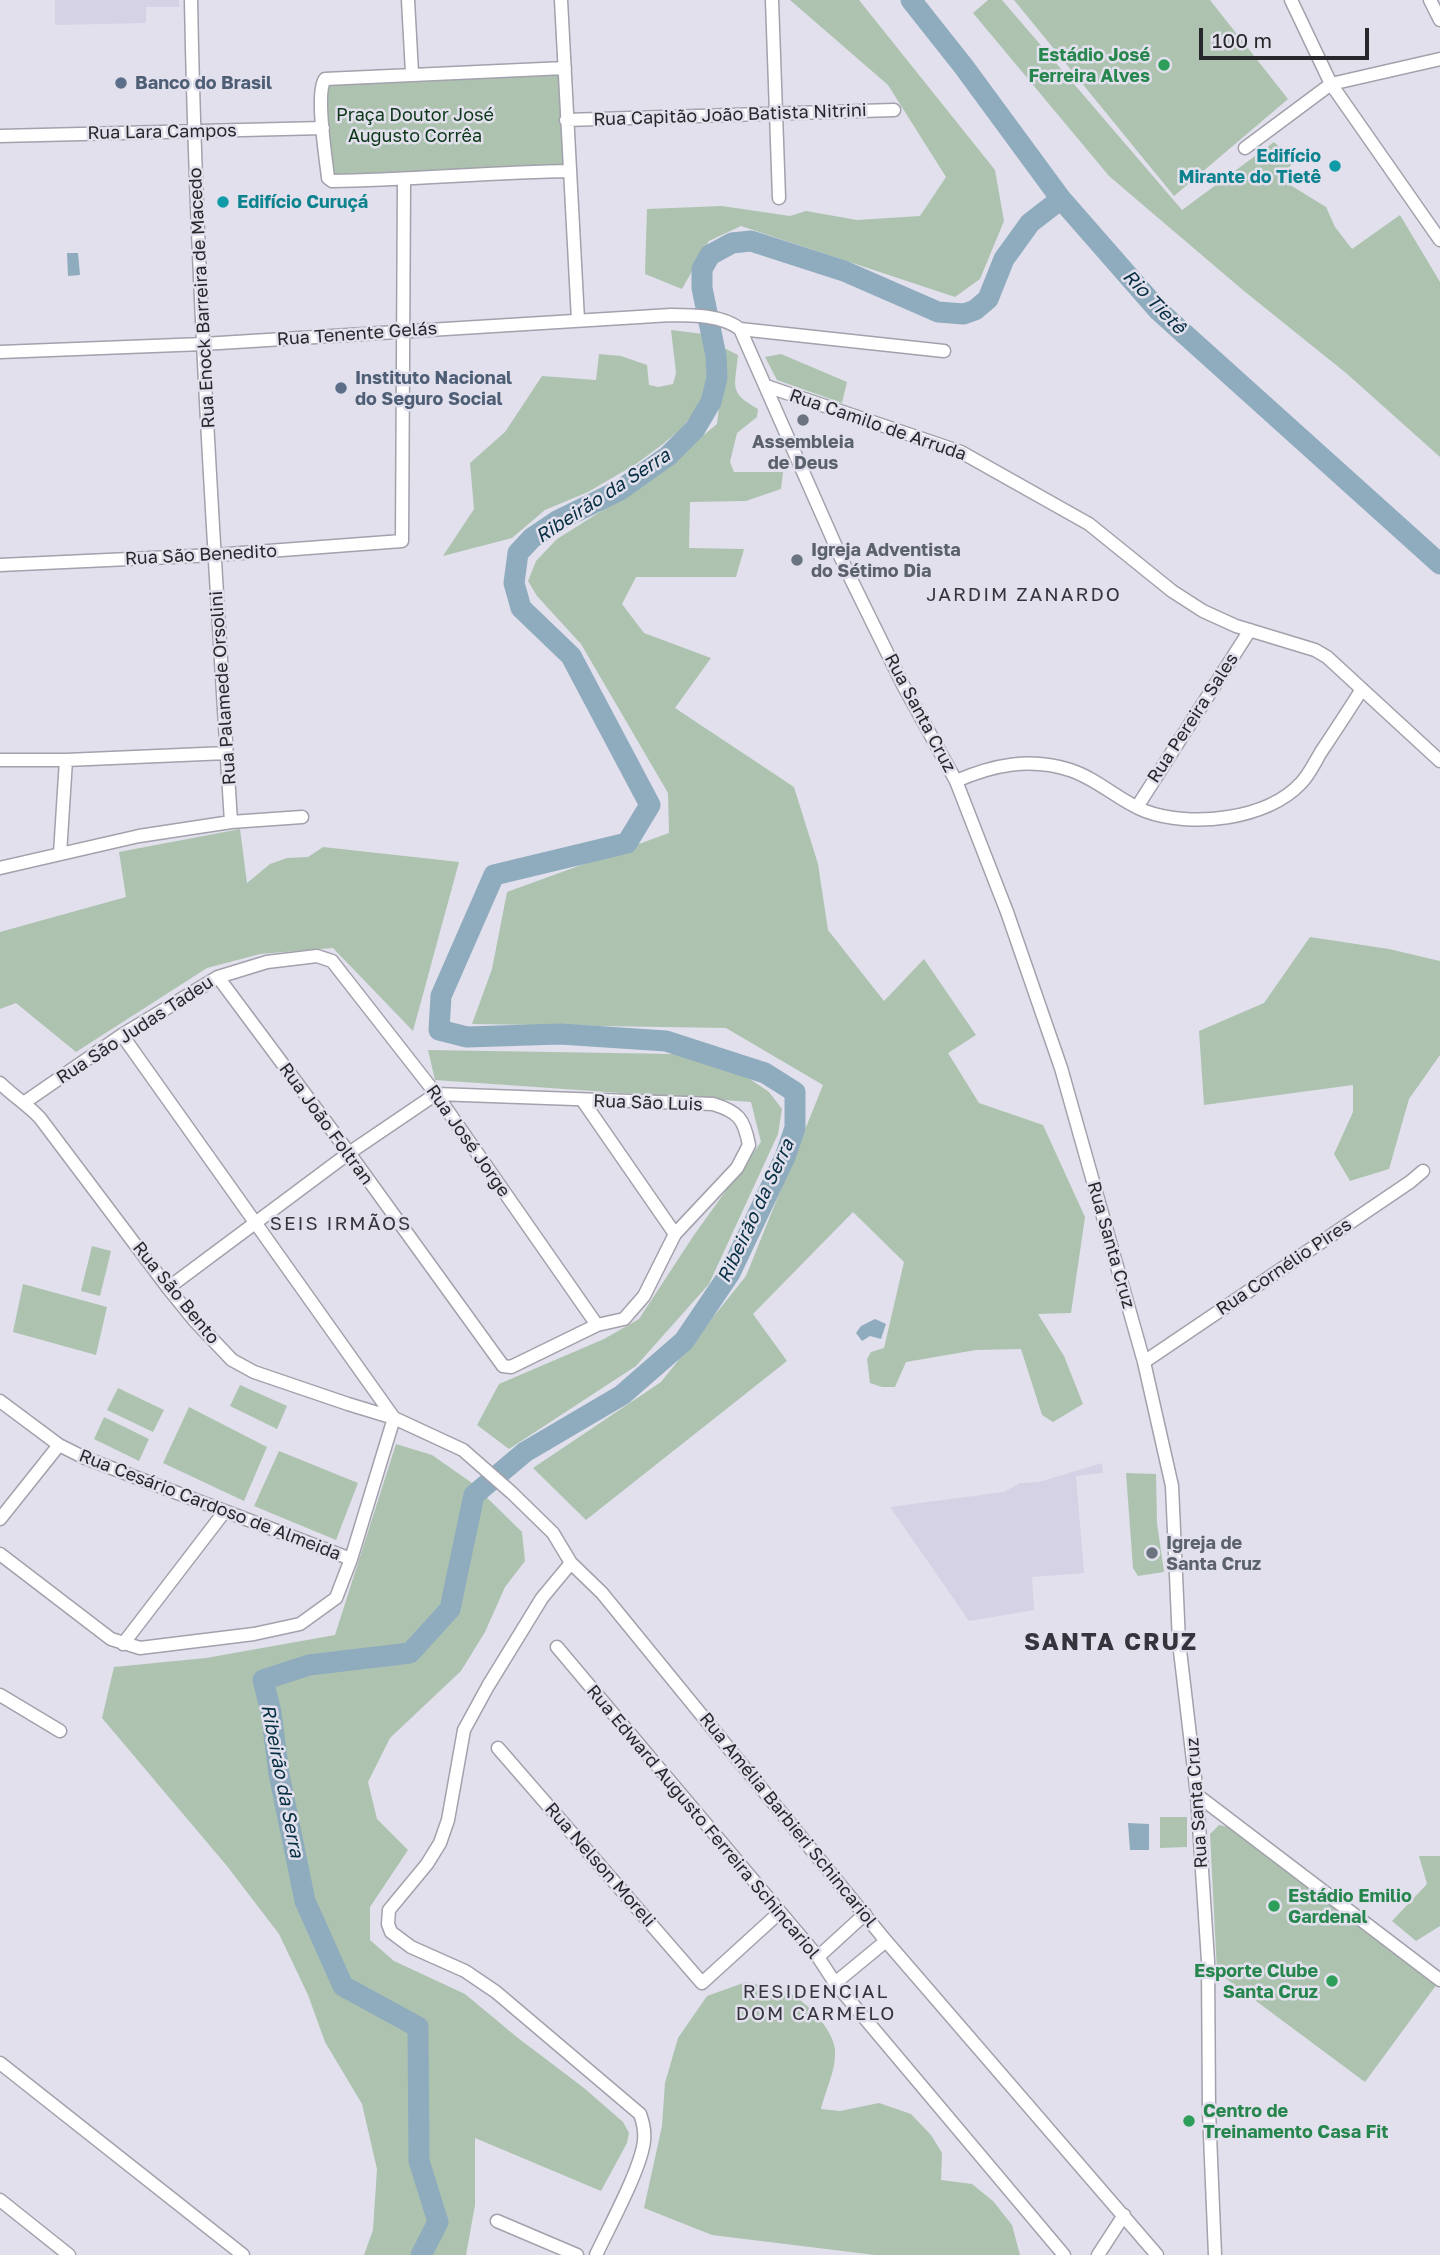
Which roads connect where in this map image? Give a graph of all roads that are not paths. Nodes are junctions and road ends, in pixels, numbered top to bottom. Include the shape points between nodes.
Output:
1 (191, 0) edge
2 (408, 0) edge
3 (561, 0) edge
4 (772, 0) edge
5 (1291, 0) edge
6 (1430, 0) edge
7 (1440, 20) edge
8 (1440, 59) edge
9 (565, 68) junction
10 (412, 73) junction
11 (1331, 84) junction
12 (894, 110) dead end
13 (776, 114) junction
14 (566, 120) junction
15 (323, 128) junction
16 (194, 131) junction
17 (0, 136) edge
18 (1245, 148) dead end
19 (570, 171) junction
20 (404, 180) junction
21 (779, 198) dead end
22 (1440, 240) edge
23 (578, 320) junction
24 (740, 329) junction
25 (404, 331) junction
26 (203, 344) junction
27 (944, 351) dead end
28 (0, 352) edge
29 (766, 386) junction
30 (215, 555) junction
31 (0, 565) edge
32 (1250, 630) junction
33 (1362, 689) junction
34 (227, 753) junction
35 (0, 760) edge
36 (66, 760) junction
37 (1440, 761) edge
38 (956, 781) junction
39 (1137, 807) junction
40 (302, 817) dead end
41 (231, 822) junction
42 (60, 854) junction
43 (0, 868) edge
44 (332, 961) joint
45 (218, 977) junction
46 (122, 1035) junction
47 (0, 1083) edge
48 (6, 1093) edge
49 (436, 1094) junction
50 (583, 1101) junction
51 (25, 1102) junction
52 (349, 1153) junction
53 (1423, 1171) dead end
54 (255, 1223) junction
55 (675, 1234) junction
56 (168, 1288) junction
57 (597, 1325) junction
58 (1144, 1362) junction
59 (511, 1367) joint
60 (0, 1401) edge
61 (394, 1418) junction
62 (59, 1445) junction
63 (225, 1511) junction
64 (0, 1519) edge
65 (0, 1554) edge
66 (351, 1559) junction
67 (571, 1563) junction
68 (123, 1644) junction
69 (556, 1647) dead end
70 (0, 1695) edge
71 (60, 1731) dead end
72 (498, 1748) dead end
73 (1197, 1794) junction
74 (780, 1912) junction
75 (865, 1914) junction
76 (886, 1941) junction
77 (818, 1957) junction
78 (1420, 1966) junction
79 (1440, 1968) edge
80 (1440, 1980) edge
81 (835, 1983) junction
82 (0, 2063) edge
83 (0, 2200) edge
84 (1124, 2216) junction
85 (497, 2221) dead end
86 (69, 2255) edge
87 (243, 2255) edge
88 (577, 2255) edge
89 (596, 2255) edge
90 (1064, 2255) edge
91 (1098, 2255) edge
92 (1157, 2255) edge
93 (1215, 2255) edge

1 - 16 street, Rua Enock Barreira de Macedo
2 - 10 street
3 - 9 street
4 - 13 street
5 - 11 street
6 - 7 street
8 - 11 street
9 - 10 street
9 - 14 street
10 - 15 street via 325,79 321,85
11 - 18 street
11 - 22 street
12 - 13 street, Rua Capitão João Batista Nitrini
13 - 14 street, Rua Capitão João Batista Nitrini
13 - 21 street
14 - 19 street
15 - 16 street, Rua Lara Campos
15 - 20 street via 332,181
16 - 17 street, Rua Lara Campos
16 - 26 street, Rua Enock Barreira de Macedo
19 - 20 street
19 - 23 street
20 - 25 street
23 - 24 street, Rua Tenente Gelás via 694,316
23 - 25 street, Rua Tenente Gelás
24 - 27 street
24 - 29 street, Rua Santa Cruz
25 - 26 street, Rua Tenente Gelás
25 - 30 street, Rua São Benedito via 402,541
26 - 28 street, Rua Tenente Gelás
26 - 30 street, Rua Enock Barreira de Macedo
29 - 32 street, Rua Camilo de Arruda via 961,452 1089,524 1203,611
29 - 38 street, Rua Santa Cruz via 845,566
30 - 31 street, Rua São Benedito
30 - 34 street, Rua Palamede Orsolini
32 - 33 street, Rua Camilo de Arruda via 1315,650
32 - 39 street, Rua Pereira Sales
33 - 37 street, Rua Camilo de Arruda
33 - 39 street via 1301,783 1271,805 1195,821 1165,818
34 - 36 street
34 - 41 street, Rua Palamede Orsolini
35 - 36 street
36 - 42 street
38 - 39 street via 1012,763 1043,764 1089,778
38 - 58 street, Rua Santa Cruz via 1061,1068
40 - 41 street
41 - 42 street
42 - 43 street
44 - 45 street, Rua São Judas Tadeu via 317,956 267,962
44 - 49 street, Rua José Jorge
45 - 46 street, Rua São Judas Tadeu
45 - 52 street, Rua João Foltran
46 - 51 street, Rua São Judas Tadeu
46 - 54 street
47 - 48 street, Rua São Bento
48 - 51 street, Rua São Bento
49 - 50 street, Rua São Luis
49 - 52 street
49 - 57 street, Rua José Jorge
50 - 55 street
50 - 55 street, Rua São Luis via 713,1104 742,1119 749,1145 737,1168
51 - 56 street, Rua São Bento
52 - 54 street
52 - 59 street, Rua João Foltran via 496,1359
53 - 58 street, Rua Cornélio Pires
54 - 56 street
54 - 61 street
55 - 57 street, Rua São Luis via 643,1296 624,1319
56 - 61 street, Rua São Bento via 232,1360 254,1372
57 - 59 street, Rua São Luis
58 - 73 street, Rua Santa Cruz via 1172,1486 1179,1642
60 - 62 street, Rua Cesário Cardoso de Almeida
61 - 66 street
61 - 67 street, Rua Amélia Barbieri Schincariol via 463,1450 478,1462 553,1533
62 - 63 street, Rua Cesário Cardoso de Almeida
62 - 64 street
63 - 66 street, Rua Cesário Cardoso de Almeida
63 - 68 street
65 - 68 street
66 - 68 street via 336,1598 300,1625 140,1648
67 - 75 street, Rua Amélia Barbieri Schincariol via 602,1593
67 - 89 street via 542,1598 464,1730 440,1843 390,1910 388,1924 391,1933 405,1944 465,1970 496,1992 640,2114 644,2143
69 - 74 street, Rua Edward Augusto Ferreira Schincariol
70 - 71 street
72 - 74 street, Rua Nelson Moreli via 702,1983
73 - 78 street
73 - 93 street, Rua Santa Cruz via 1208,1975
74 - 77 street, Rua Edward Augusto Ferreira Schincariol
75 - 76 street, Rua Amélia Barbieri Schincariol
75 - 77 street
76 - 81 street
76 - 84 street, Rua Amélia Barbieri Schincariol
77 - 81 street, Rua Edward Augusto Ferreira Schincariol
78 - 79 street
78 - 80 street
81 - 90 street, Rua Edward Augusto Ferreira Schincariol
82 - 87 street
83 - 86 street
84 - 91 street
84 - 92 street, Rua Amélia Barbieri Schincariol
85 - 88 street

